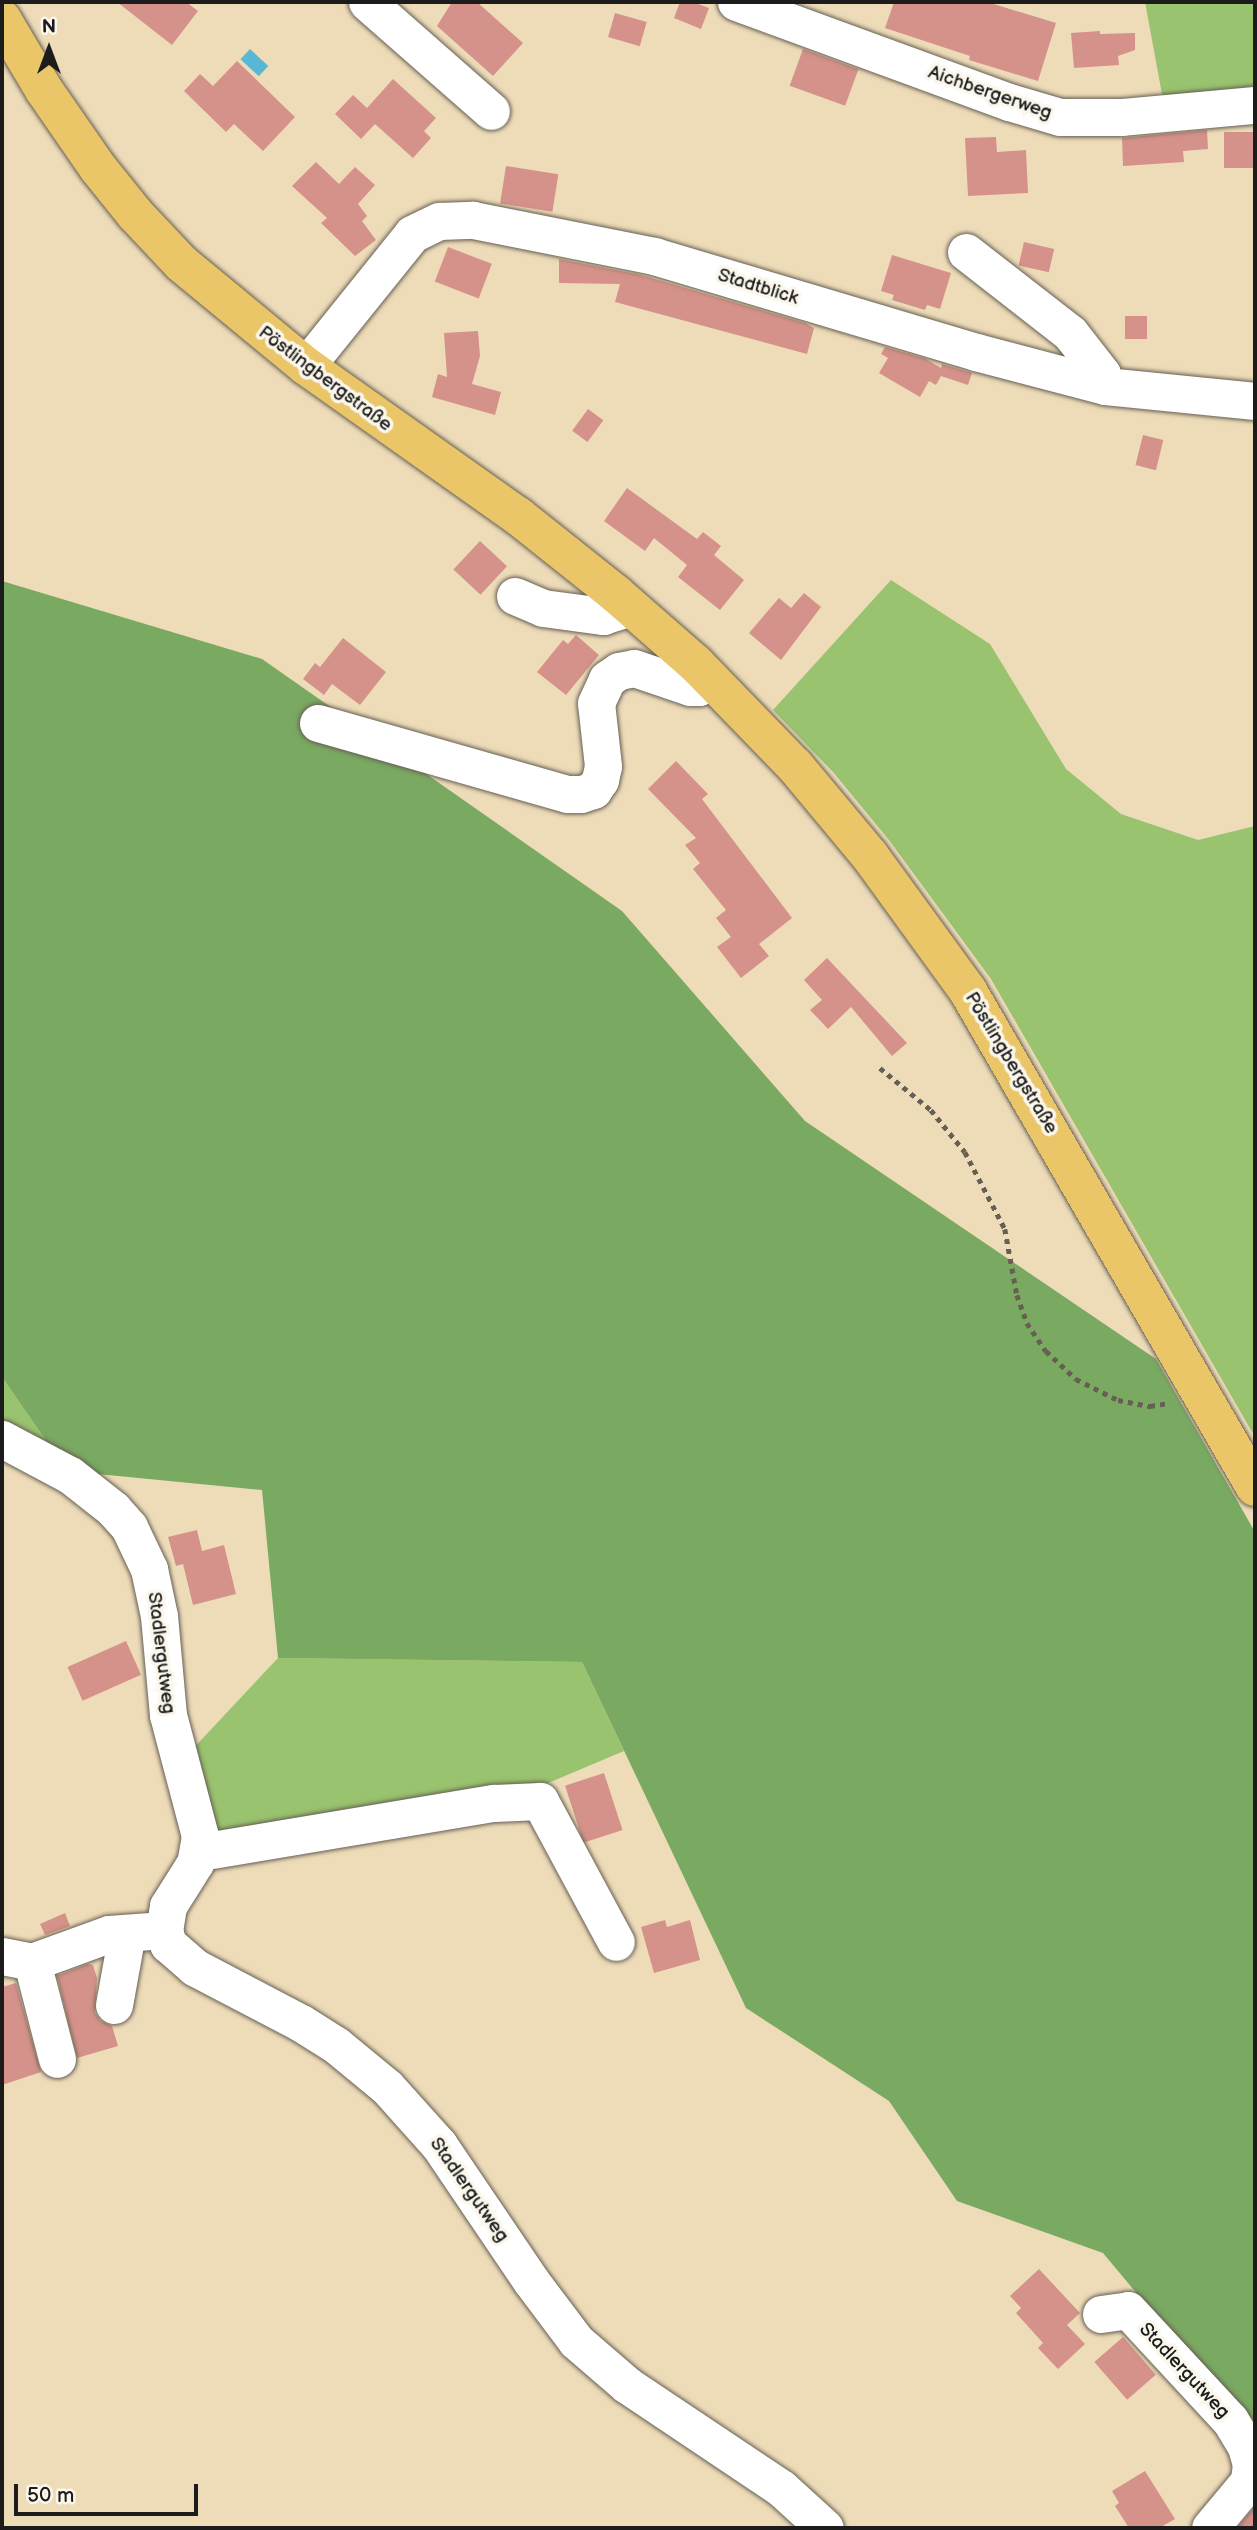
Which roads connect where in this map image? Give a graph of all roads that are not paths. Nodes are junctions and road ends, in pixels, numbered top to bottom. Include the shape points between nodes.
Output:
1 (367, 2) edge
2 (736, 2) edge
3 (2, 19) edge
4 (1255, 105) edge
5 (491, 111) dead end
6 (966, 251) dead end
7 (311, 361) junction
8 (1105, 387) junction
9 (1255, 401) edge
10 (515, 596) dead end
11 (630, 607) junction
12 (710, 679) junction
13 (318, 723) dead end
14 (2, 1438) edge
15 (1255, 1487) edge
16 (200, 1852) junction
17 (164, 1930) junction
18 (127, 1933) junction
19 (616, 1942) dead end
20 (17, 1959) edge
21 (114, 2005) dead end
22 (57, 2059) dead end
23 (1101, 2314) dead end
24 (825, 2528) edge
25 (1210, 2528) edge

1 - 5 street
2 - 4 street, Aichbergerweg via 1060,117 1122,117
3 - 7 main road, Pöstlingbergstraße via 56,107 135,214 207,287
6 - 8 street via 1070,333 1102,374
7 - 8 street, Stadtblick via 412,233 439,221 473,220 654,256
7 - 11 main road, Pöstlingbergstraße via 518,516
8 - 9 street, Stadtblick
10 - 11 street via 542,608 603,616
11 - 12 main road, Pöstlingbergstraße
12 - 13 street via 690,687 634,668 607,679 596,703 603,766 600,780 593,790 581,794 567,794
12 - 15 main road, Pöstlingbergstraße via 795,766 870,856 968,991
14 - 16 street, Stadlergutweg via 92,1490 129,1527 139,1546 155,1590 168,1715 197,1818
16 - 17 street via 168,1906
16 - 19 street via 494,1803 540,1801
17 - 18 street
17 - 24 street, Stadlergutweg via 168,1944 194,1967 301,2023 387,2087 439,2145 576,2340 626,2385 781,2488
18 - 20 street
18 - 21 street
20 - 22 street
23 - 25 street, Stadlergutweg via 1128,2310 1230,2420 1246,2447 1249,2481

